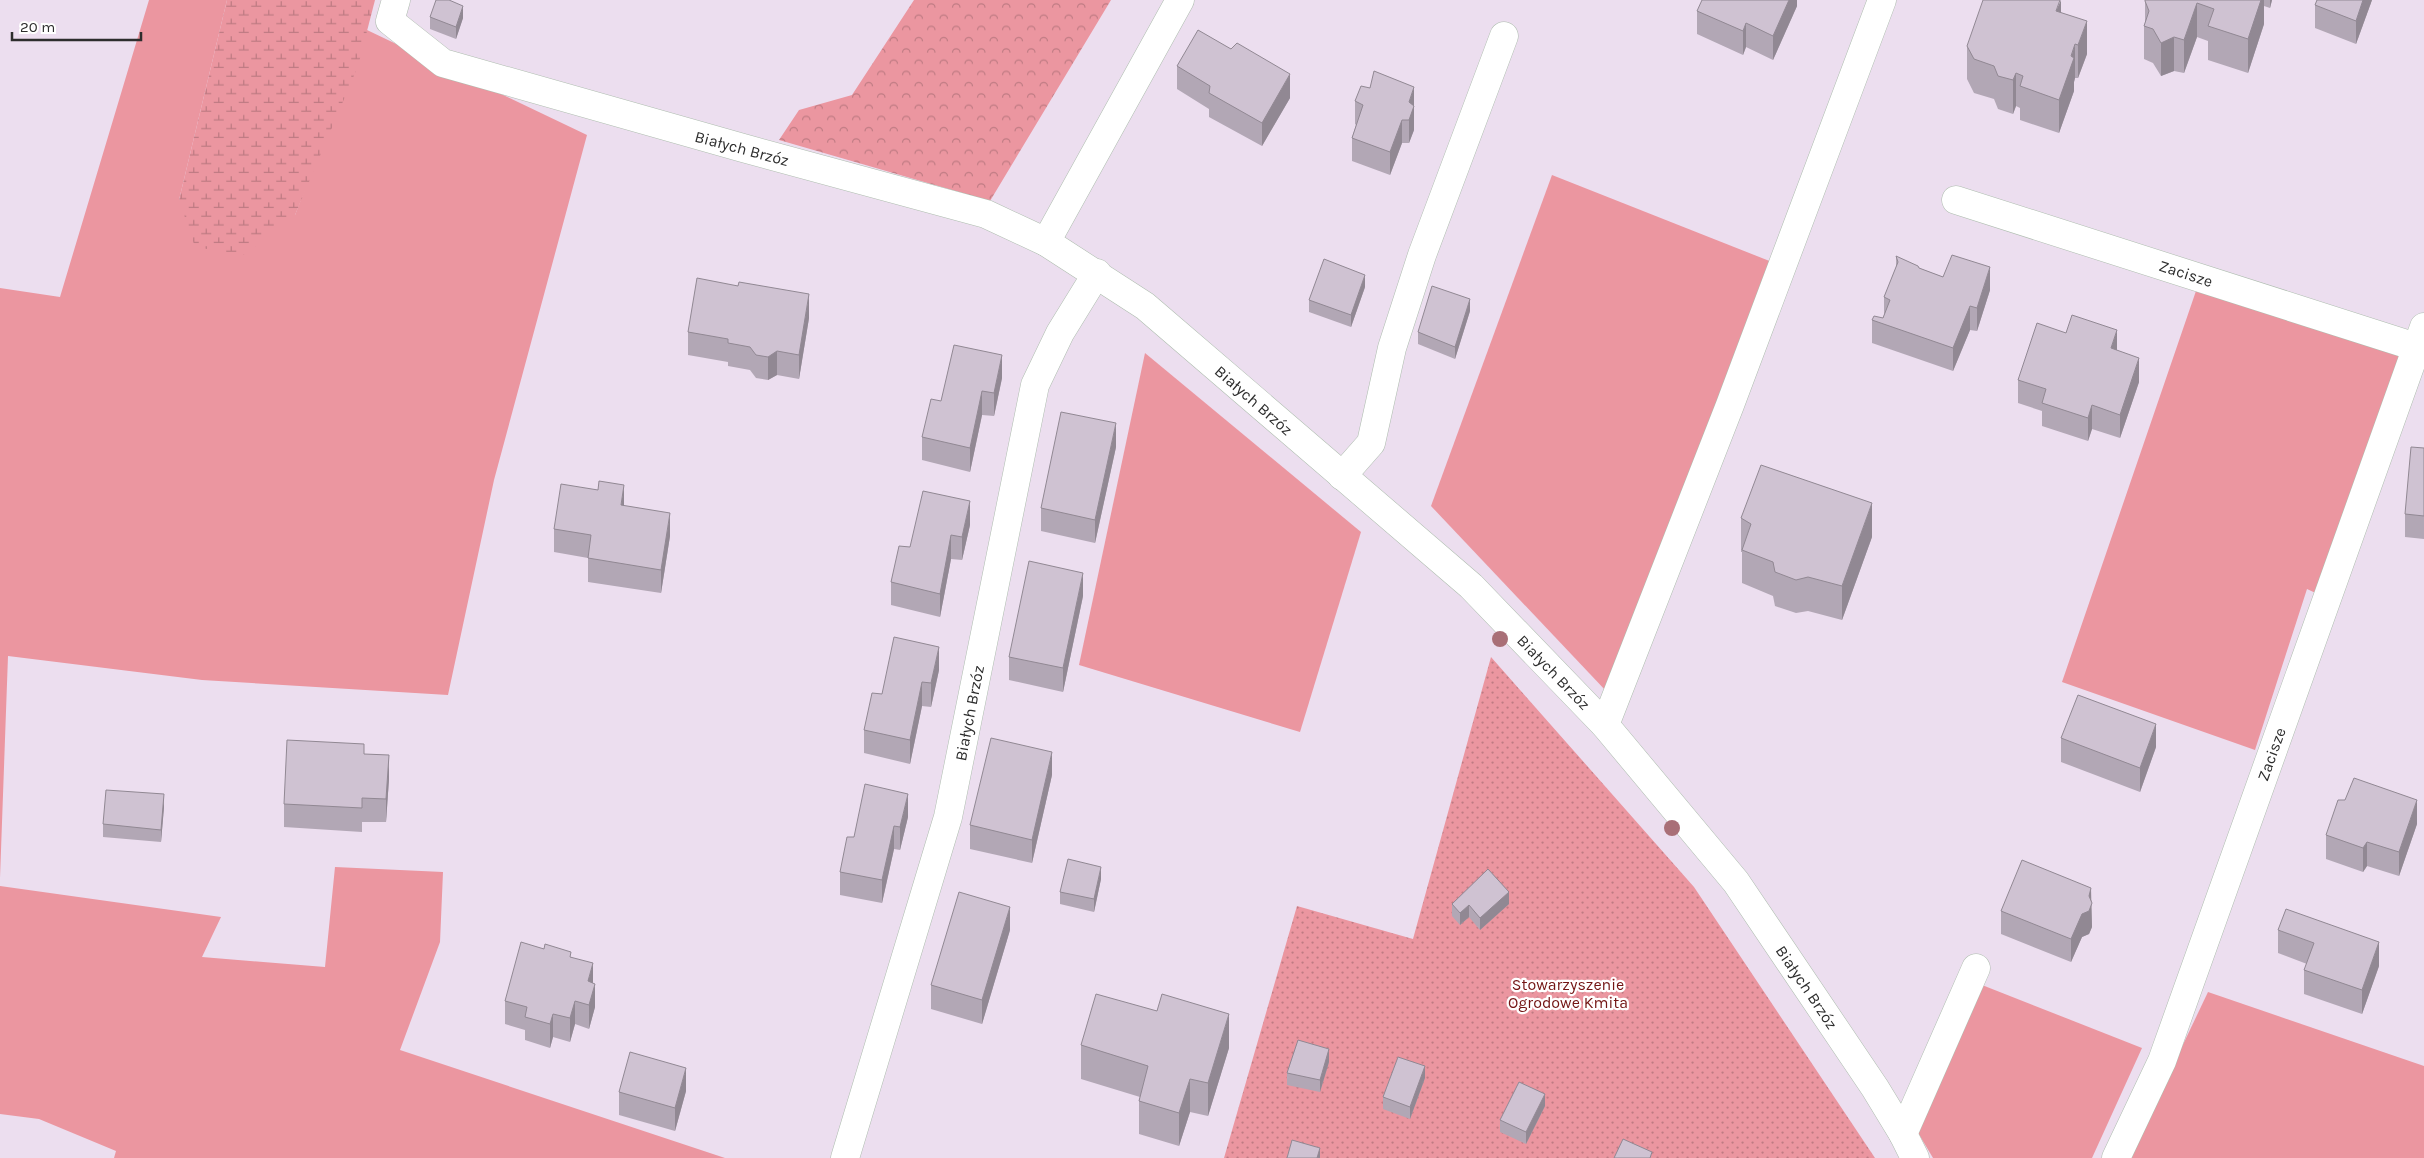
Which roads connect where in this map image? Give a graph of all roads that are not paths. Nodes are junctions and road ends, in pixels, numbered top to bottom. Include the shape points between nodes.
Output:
1 (1180, 0) edge
2 (1882, 0) edge
3 (393, 10) edge
4 (1504, 36) dead end
5 (1956, 200) dead end
6 (1046, 242) junction
7 (1097, 273) junction
8 (2420, 337) edge
9 (1342, 476) junction
10 (1605, 725) junction
11 (1976, 968) dead end
12 (1903, 1134) junction
13 (845, 1158) edge
14 (1915, 1158) edge
15 (2116, 1158) edge

1 - 6 street
2 - 10 street via 1734,396
3 - 6 street, Białych Brzóz via 443,63 986,214
4 - 9 street via 1422,255 1392,348 1371,443
5 - 8 street, Zacisze
6 - 7 street, Białych Brzóz
7 - 9 street, Białych Brzóz via 1145,306
7 - 13 street, Białych Brzóz via 1060,333 1035,385 948,817
8 - 15 street, Zacisze via 2162,1061
9 - 10 street, Białych Brzóz via 1470,586
10 - 12 street, Białych Brzóz via 1736,882
11 - 12 street
12 - 14 street, Białych Brzóz

